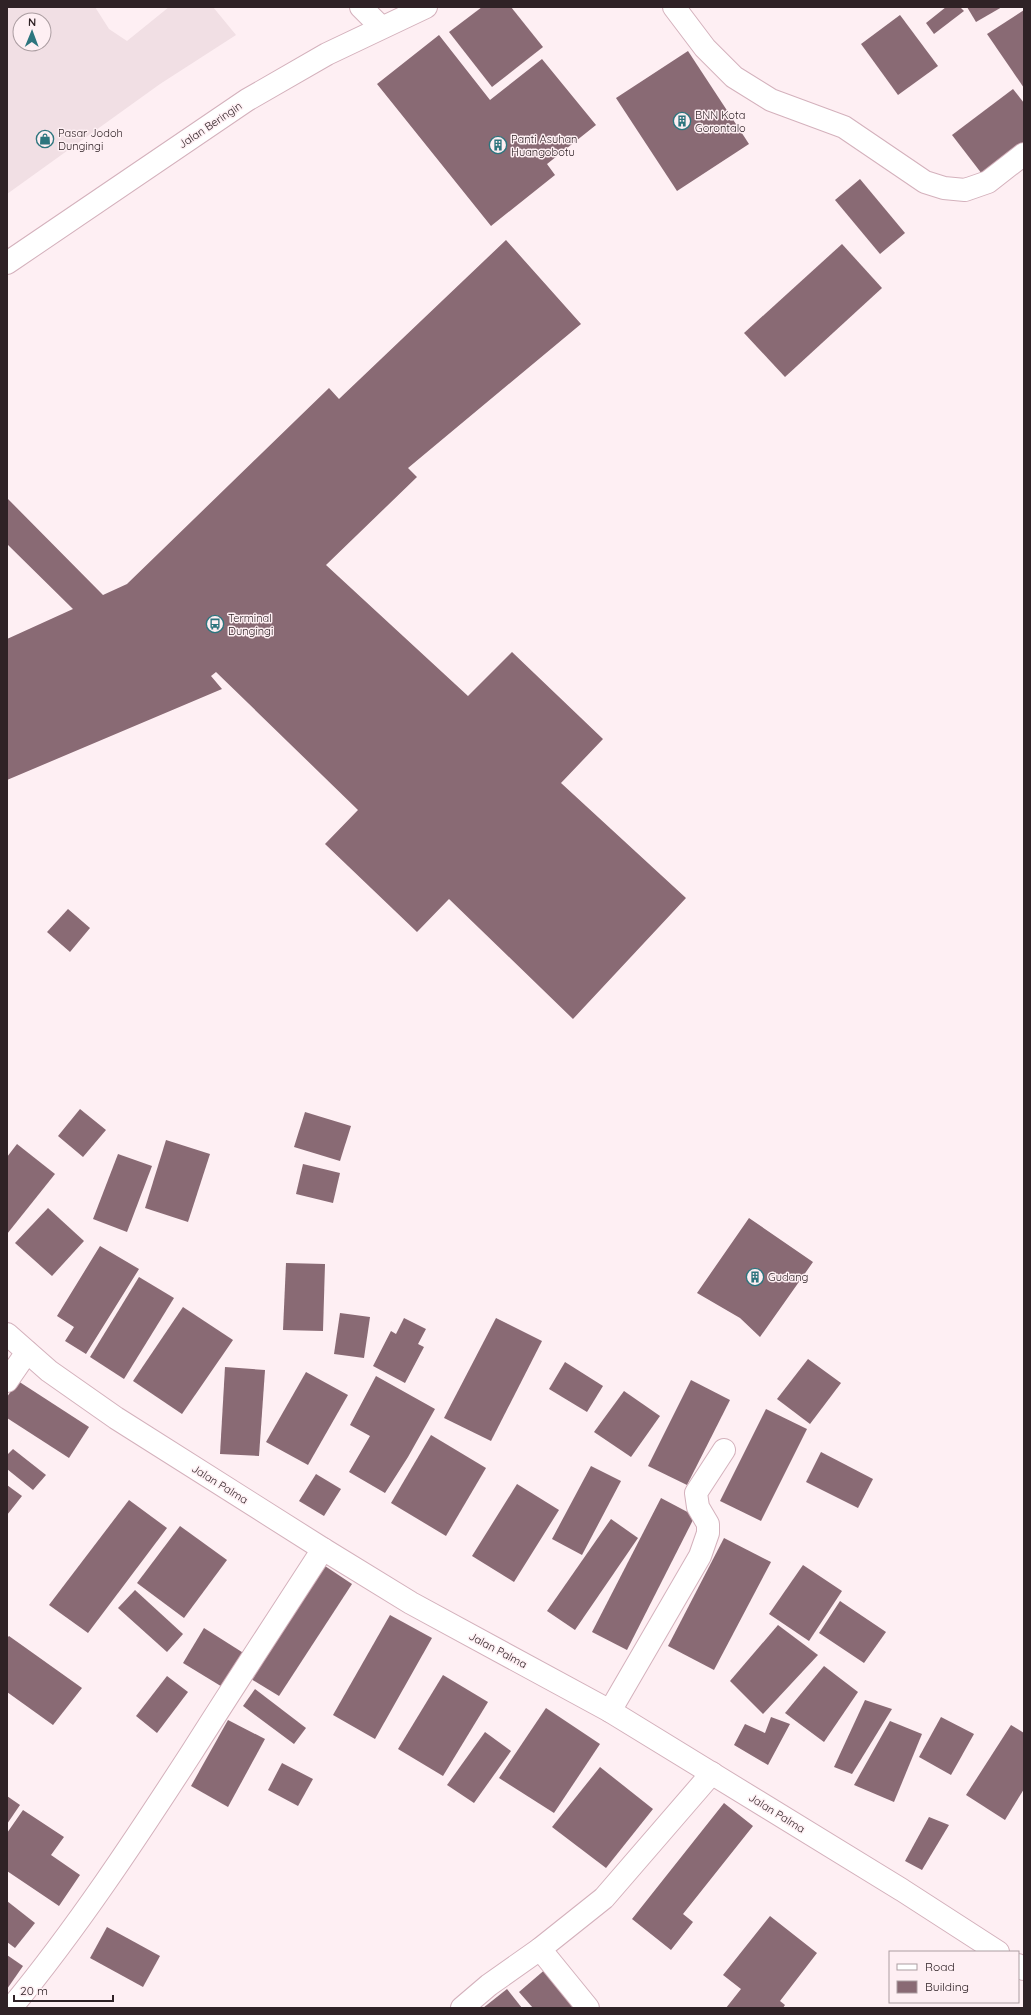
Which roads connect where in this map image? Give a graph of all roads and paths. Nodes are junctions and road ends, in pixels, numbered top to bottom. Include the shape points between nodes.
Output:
1 (361, 7) edge
2 (426, 7) edge
3 (674, 7) edge
4 (381, 27) junction
5 (1024, 154) edge
6 (7, 263) edge
7 (7, 1334) edge
8 (28, 1352) junction
9 (7, 1381) edge
10 (724, 1450) dead end
11 (323, 1549) junction
12 (610, 1712) junction
13 (712, 1773) junction
14 (540, 1949) junction
15 (996, 1951) edge
16 (11, 2008) edge
17 (462, 2008) edge
18 (588, 2008) edge

1 - 4 street
2 - 4 street, Jalan Beringin
3 - 5 street via 705,48 734,77 771,100 844,127 925,182 944,188 965,190 988,182
4 - 6 street, Jalan Beringin via 246,100
7 - 8 street, Jalan Palma
8 - 9 street
8 - 11 street, Jalan Palma via 49,1371 116,1418
10 - 12 street via 696,1492 698,1507 708,1524 708,1533 700,1556
11 - 12 street, Jalan Palma via 411,1603
11 - 16 street via 156,1808 101,1888
12 - 13 street, Jalan Palma
13 - 14 street via 604,1898
13 - 15 street, Jalan Palma
14 - 17 street via 489,1985
14 - 18 street

